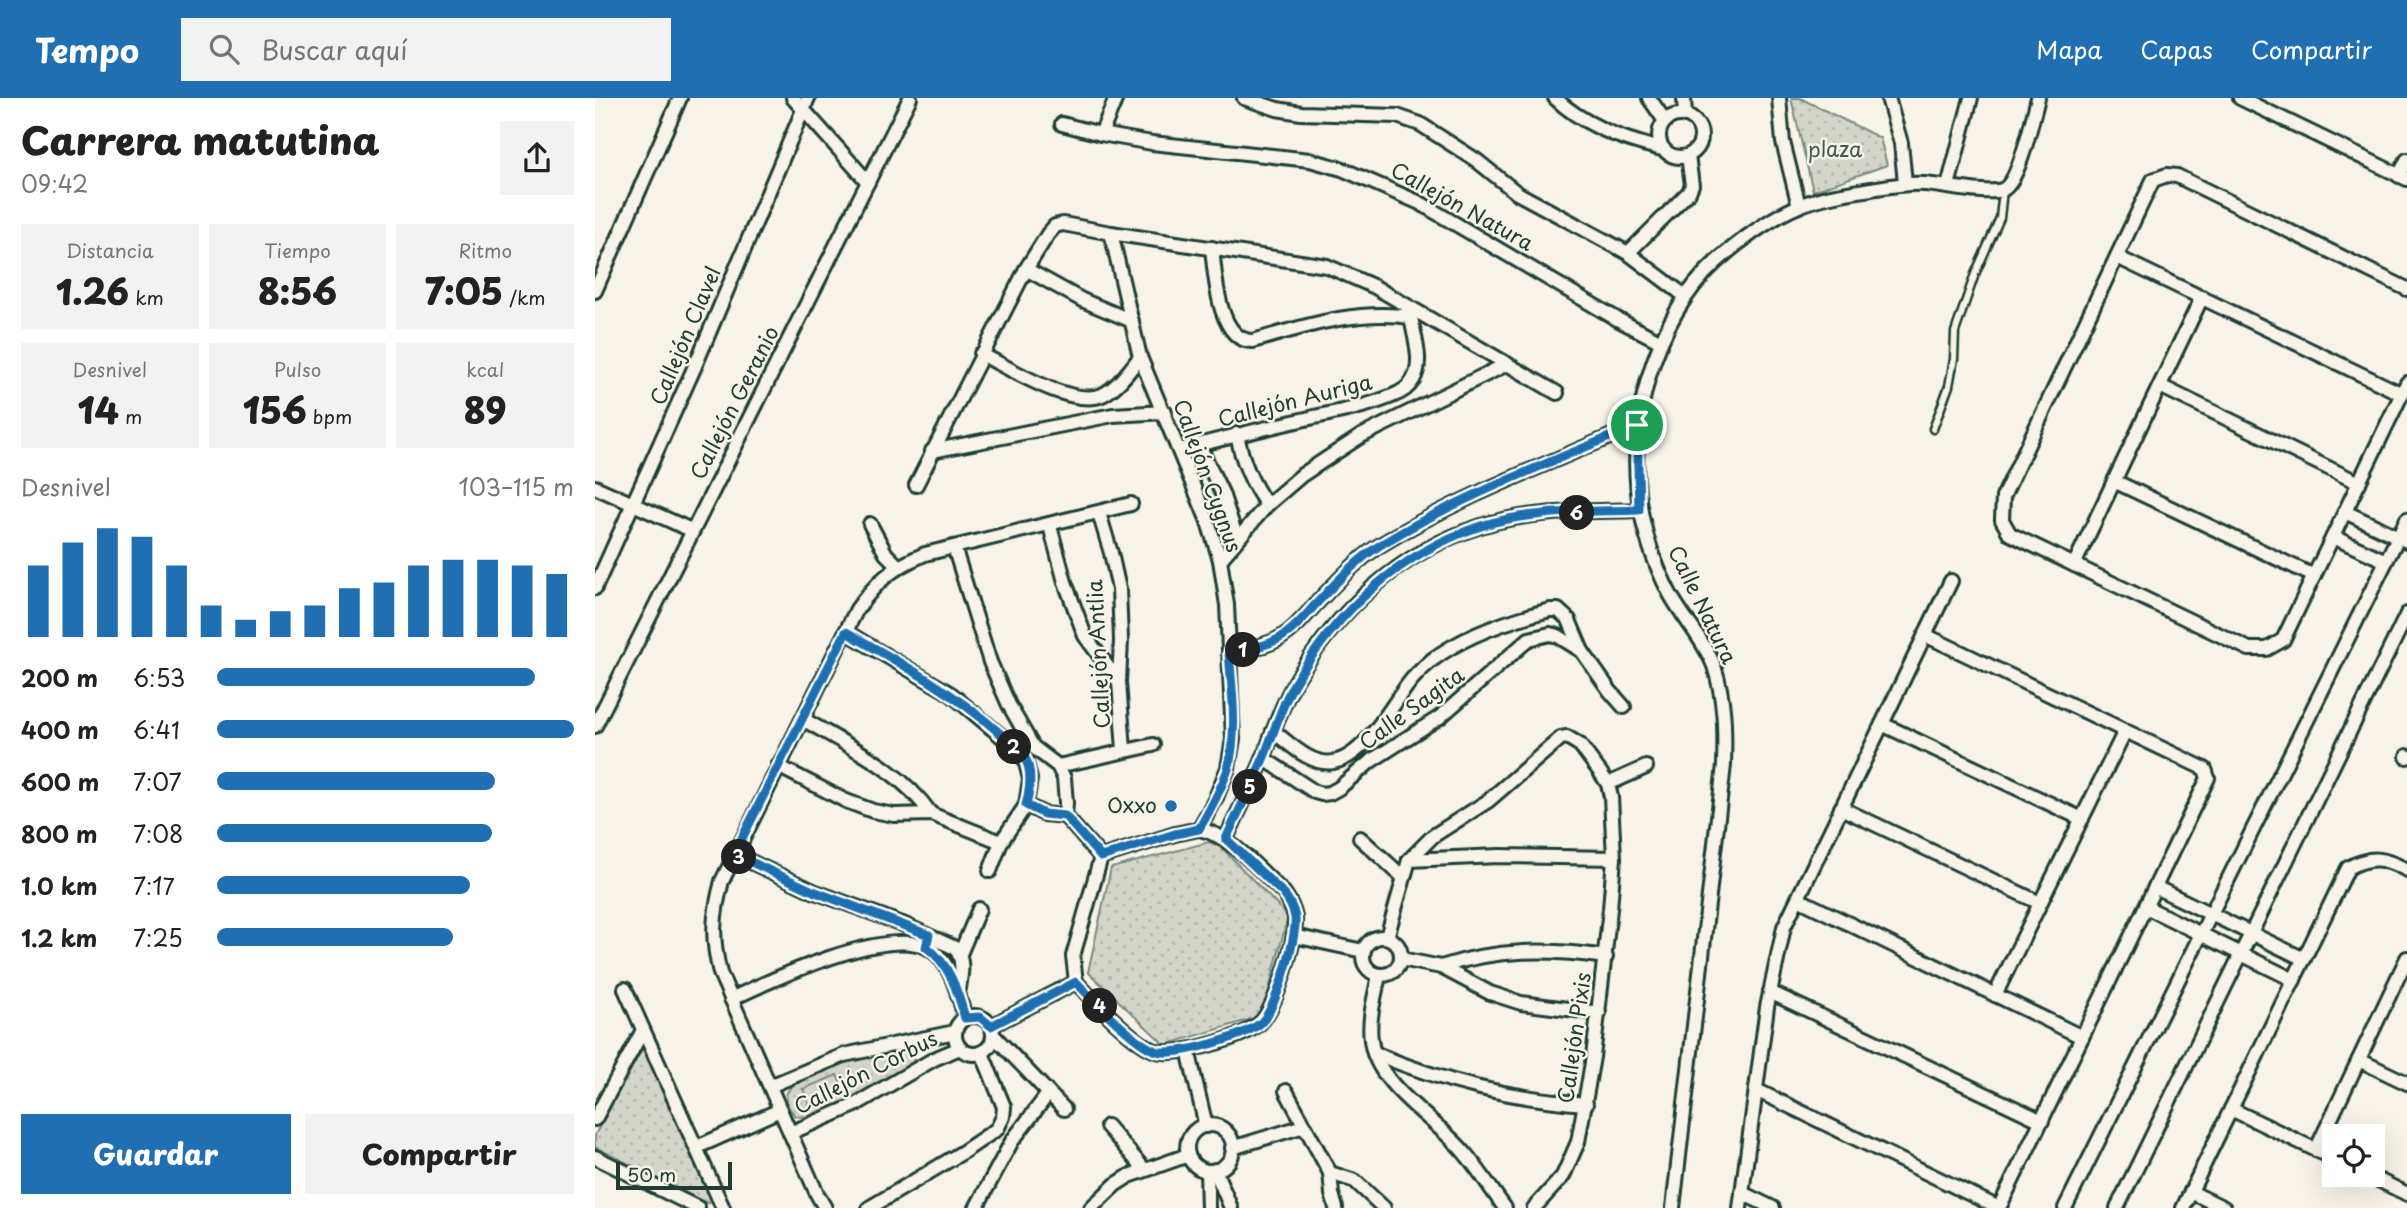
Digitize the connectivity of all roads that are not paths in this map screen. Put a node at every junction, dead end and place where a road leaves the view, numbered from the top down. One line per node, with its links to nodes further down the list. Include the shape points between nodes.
1 (680, 98): 35 (street)
2 (793, 98): 14 (street)
3 (910, 98): 24 (street, Callejón Geranio)
4 (1116, 98): 19 (street)
5 (1244, 98): 31 (street, Callejón Natura, via 1301,113 1397,116 1420,124 1517,193)
6 (1555, 98): 15 (street)
7 (1649, 98): 17 (street)
8 (1684, 98): 16 (street)
9 (1779, 98): 28 (street, via 1783,142)
10 (1888, 98): 25 (street, via 1901,143)
11 (1971, 98): 26 (street)
12 (2038, 98): 27 (street, via 2017,169)
13 (2240, 98): 23 (street)
14 (806, 103): 24 (street); 59 (street, Callejón Clavel)
15 (1566, 103): 20 (street, via 1615,135)
16 (1685, 116): 17 (street); 21 (street, via 1700,131 1699,146)
17 (1665, 121): 20 (street, via 1658,134)
18 (1062, 124): 19 (street, Callejón Natura)
19 (1101, 134): 40 (street, Callejón Natura, via 1310,160 1342,169 1420,202)
20 (1662, 149): 21 (street, via 1674,157)
21 (1688, 156): 31 (street, via 1689,192)
22 (2407, 160): 23 (street)
23 (2403, 177)
24 (868, 181): 67 (street, Callejón Geranio)
25 (1905, 183): 26 (street, Calle Natura); 28 (street, Calle Natura)
26 (1948, 186): 27 (street, Calle Natura)
27 (2003, 190): 49 (lane, via 2000,218 1955,332 1949,386)
28 (1799, 206): 36 (street, Calle Natura, via 1754,232 1716,262)
29 (1111, 233): 30 (street); 33 (street, via 1074,224 1055,226); 39 (street, Callejón Cygnus)
30 (1212, 248): 38 (street, via 1327,266 1375,286); 38 (street, via 1226,319 1245,341 1322,321)
31 (1629, 253): 36 (street, Callejón Natura)
32 (2117, 257): 34 (street, via 2153,180 2177,176); 37 (street); 74 (street, via 2003,497 2002,520 2010,534)
33 (1026, 269): 39 (street); 41 (street)
34 (2407, 289)
35 (595, 292)
36 (1685, 296): 40 (street, Calle Natura)
37 (2202, 298): 44 (street); 45 (street)
38 (1411, 312): 43 (street); 50 (street, Callejón Auriga, via 1418,365 1406,388 1370,404)
39 (1132, 321): 42 (street, Callejón Cygnus)
40 (1661, 342): 48 (street, Calle Natura)
41 (981, 354): 42 (street, via 1047,386 1087,398 1102,395); 53 (street)
42 (1140, 357): 47 (street, Callejón Cygnus)
43 (1507, 365): 46 (street); 60 (street, via 1361,436)
44 (2160, 386): 54 (street); 55 (street)
45 (2405, 388): 55 (street)
46 (1557, 393)
47 (1165, 412): 52 (street, Callejón Cygnus); 53 (street, via 1113,415)
48 (1637, 425): 61 (street, Calle Natura); 85 (street, via 1422,520 1378,546 1280,638)
49 (1933, 429)
50 (1237, 434): 51 (street, Callejón Auriga); 60 (street, via 1248,475)
51 (1199, 444): 52 (street, Callejón Auriga); 69 (street, Callejón Cygnus)
52 (1180, 450): 72 (street, Callejón Cygnus)
53 (932, 452): 56 (street)
54 (2115, 481): 74 (street); 76 (street)
55 (2359, 483): 62 (street)
56 (916, 485)
57 (595, 487): 59 (street)
58 (1131, 504): 63 (street)
59 (632, 505): 67 (street); 78 (street, Callejón Clavel)
60 (1267, 505): 69 (street)
61 (1639, 510): 91 (street, via 1540,515 1482,525 1430,546 1389,573 1316,648); 200 (street, Calle Natura, via 1670,594 1713,664 1725,725)
62 (2345, 512): 68 (street); 70 (street)
63 (1099, 513): 66 (street); 86 (street, Callejón Antlia, via 1119,589)
64 (2407, 519): 70 (street)
65 (870, 524): 75 (street)
66 (1050, 526): 71 (street); 86 (street, via 1085,636)
67 (691, 530): 90 (street, Callejón Geranio)
68 (2333, 537): 73 (street); 76 (street)
69 (1237, 539): 72 (street)
70 (2402, 539): 73 (street)
71 (954, 547): 75 (street); 96 (street, via 990,662)
72 (1220, 560): 85 (street, Callejón Cygnus)
73 (2386, 561): 124 (street)
74 (2074, 565): 76 (street, via 2249,649 2267,649 2283,640)
75 (898, 566): 81 (street, Callejón Corbus, via 868,594)
76 (2314, 576)
77 (1951, 581): 82 (street)
78 (595, 588)
79 (2407, 614): 126 (street)
80 (1516, 621): 83 (street); 84 (street, via 1557,610 1569,620); 94 (street, via 1482,632 1433,660)
81 (846, 632): 88 (street, Callejón Corbus); 96 (street, via 951,694)
82 (1925, 635): 89 (street); 92 (street)
83 (1529, 639): 84 (street, via 1550,634); 98 (street, Calle Sagita, via 1440,718)
84 (1582, 651): 87 (street)
85 (1229, 653): 108 (street, Callejón Cygnus, via 1233,712 1228,768)
86 (1119, 682): 95 (street, Callejón Antlia)
87 (1625, 707)
88 (803, 719): 99 (street, Callejón Corbus); 105 (street, via 902,780)
89 (1882, 724): 104 (street); 107 (street)
90 (595, 726)
91 (1273, 731): 94 (street, via 1323,762 1343,759); 97 (street)
92 (2125, 731): 107 (street); 119 (street, via 2208,774)
93 (1153, 745): 95 (street)
94 (1361, 746): 98 (street)
95 (1124, 750): 100 (street, Callejón Antlia)
96 (1028, 751): 100 (street); 103 (street)
97 (1263, 758): 98 (street, Calle Sagita, via 1322,794 1339,788); 110 (street)
98 (1371, 761)
99 (778, 766): 105 (street, via 873,811); 112 (street, Callejón Corbus)
100 (1058, 766): 106 (street, via 1064,778)
101 (1646, 767): 102 (street)
102 (1608, 784): 114 (street, Callejón Pixis, via 1614,817); 115 (street, Callejón Pixis, via 1580,745 1560,738 1488,801 1433,836)
103 (1026, 805): 106 (street, via 1044,814); 111 (street)
104 (1842, 808): 120 (street); 121 (street)
105 (931, 814): 111 (street)
106 (1065, 816): 113 (street)
107 (2082, 819): 121 (street)
108 (1199, 829): 110 (street); 113 (street)
109 (1360, 838): 118 (street)
110 (1226, 839): 127 (street, via 1290,902)
111 (1001, 842): 117 (street)
112 (734, 854): 129 (street); 146 (street, Callejón Corbus, via 722,881 712,927 714,950)
113 (1101, 857): 141 (street, via 1073,956)
114 (1613, 859): 115 (street, via 1499,856); 133 (street, Callejón Pixis)
115 (1409, 860): 118 (street, Callejón Pixis)
116 (2407, 870): 136 (street, via 2386,860 2358,863 2348,869)
117 (990, 871)
118 (1403, 877): 128 (street, Callejón Pixis)
119 (2155, 887): 122 (street); 124 (street)
120 (1798, 899): 143 (street, via 1784,927); 145 (street)
121 (2040, 903): 145 (street)
122 (2145, 907): 125 (street); 152 (street)
123 (979, 909): 131 (street)
124 (2210, 915): 125 (street); 126 (street)
125 (2201, 934): 132 (street); 204 (street)
126 (2252, 935): 132 (street); 136 (street)
127 (1294, 936): 130 (street); 155 (street, via 1278,992 1263,1020 1252,1030)
128 (1387, 937): 130 (street, via 1372,939); 135 (street, via 1398,946)
129 (927, 941): 131 (street, via 949,944); 144 (street); 146 (street, via 851,951)
130 (1363, 951): 138 (street, via 1366,967)
131 (960, 954): 144 (street)
132 (2242, 954): 140 (street); 205 (street)
133 (1606, 957): 137 (street, via 1532,950 1482,955); 147 (street, Callejón Pixis)
134 (2407, 958): 139 (street)
135 (1401, 959): 137 (street); 138 (street, via 1396,969)
136 (2304, 959): 140 (street)
137 (1441, 967): 147 (street, via 1490,993 1521,1003)
138 (1380, 975): 157 (street, via 1371,1024)
139 (2403, 976): 158 (street)
140 (2294, 980): 167 (street)
141 (1076, 982): 150 (street); 155 (street, via 1148,1048 1167,1053)
142 (625, 989): 149 (street)
143 (1770, 992): 162 (street); 170 (street)
144 (958, 994): 148 (street)
145 (1995, 995): 152 (street)
146 (731, 999): 161 (street, Callejón Corbus)
147 (1599, 1013): 165 (street, Callejón Pixis)
148 (965, 1018): 150 (street, via 980,1017); 151 (street)
149 (643, 1030): 169 (street); 175 (street)
150 (992, 1031): 156 (street, via 988,1049); 164 (street)
151 (955, 1032): 153 (street, Callejón Corbus); 154 (street)
152 (2082, 1037): 170 (street)
153 (910, 1043): 159 (street, via 921,1053); 161 (street, Callejón Corbus, via 844,1055)
154 (960, 1048): 156 (street, via 970,1054); 159 (street, Callejón Corbus)
155 (1188, 1050): 172 (street)
156 (982, 1053): 192 (street, via 1004,1107 997,1129)
157 (1374, 1053): 165 (street, via 1482,1090); 198 (street, via 1391,1082 1463,1151)
158 (2359, 1060): 160 (street); 177 (street)
159 (916, 1069): 174 (street, Callejón Corbus, via 853,1107)
160 (2407, 1083)
161 (770, 1086): 168 (street, Callejón Corbus)
162 (1756, 1090): 186 (street); 203 (street)
163 (1286, 1091): 173 (street)
164 (1048, 1094): 166 (street); 193 (street, via 1012,1140)
165 (1586, 1104): 199 (street, Callejón Pixis, via 1563,1176)
166 (1064, 1108)
167 (2231, 1109): 177 (street); 185 (street)
168 (780, 1110): 174 (street, Callejón Corbus); 175 (street, Callejón Corbus)
169 (595, 1119)
170 (2042, 1121): 203 (street)
171 (1107, 1126): 181 (street)
172 (1206, 1126): 176 (street, via 1224,1131); 179 (street, via 1190,1136)
173 (1304, 1126): 176 (street); 183 (street)
174 (790, 1133): 191 (street, Callejón Corbus)
175 (697, 1146): 190 (street)
176 (1232, 1149): 182 (street, via 1228,1162)
177 (2316, 1150): 178 (street)
178 (2322, 1153)
179 (1188, 1155): 181 (street); 182 (street, via 1199,1168)
180 (595, 1157): 189 (street)
181 (1144, 1169): 188 (street, via 1115,1185)
182 (1211, 1171): 194 (street); 195 (street)
183 (1330, 1172): 196 (street); 197 (street, via 1355,1181)
184 (2385, 1183): 187 (street)
185 (2190, 1192): 206 (street); 207 (street)
186 (1742, 1193): 201 (street); 202 (street)
187 (2407, 1194)
188 (1098, 1205)
189 (698, 1208)
190 (723, 1208)
191 (825, 1208)
192 (869, 1208)
193 (976, 1208)
194 (1208, 1208)
195 (1231, 1208)
196 (1336, 1208)
197 (1384, 1208)
198 (1505, 1208)
199 (1534, 1208)
200 (1673, 1208)
201 (1739, 1208)
202 (1773, 1208)
203 (1999, 1208)
204 (2065, 1208)
205 (2117, 1208)
206 (2183, 1208)
207 (2224, 1208)

